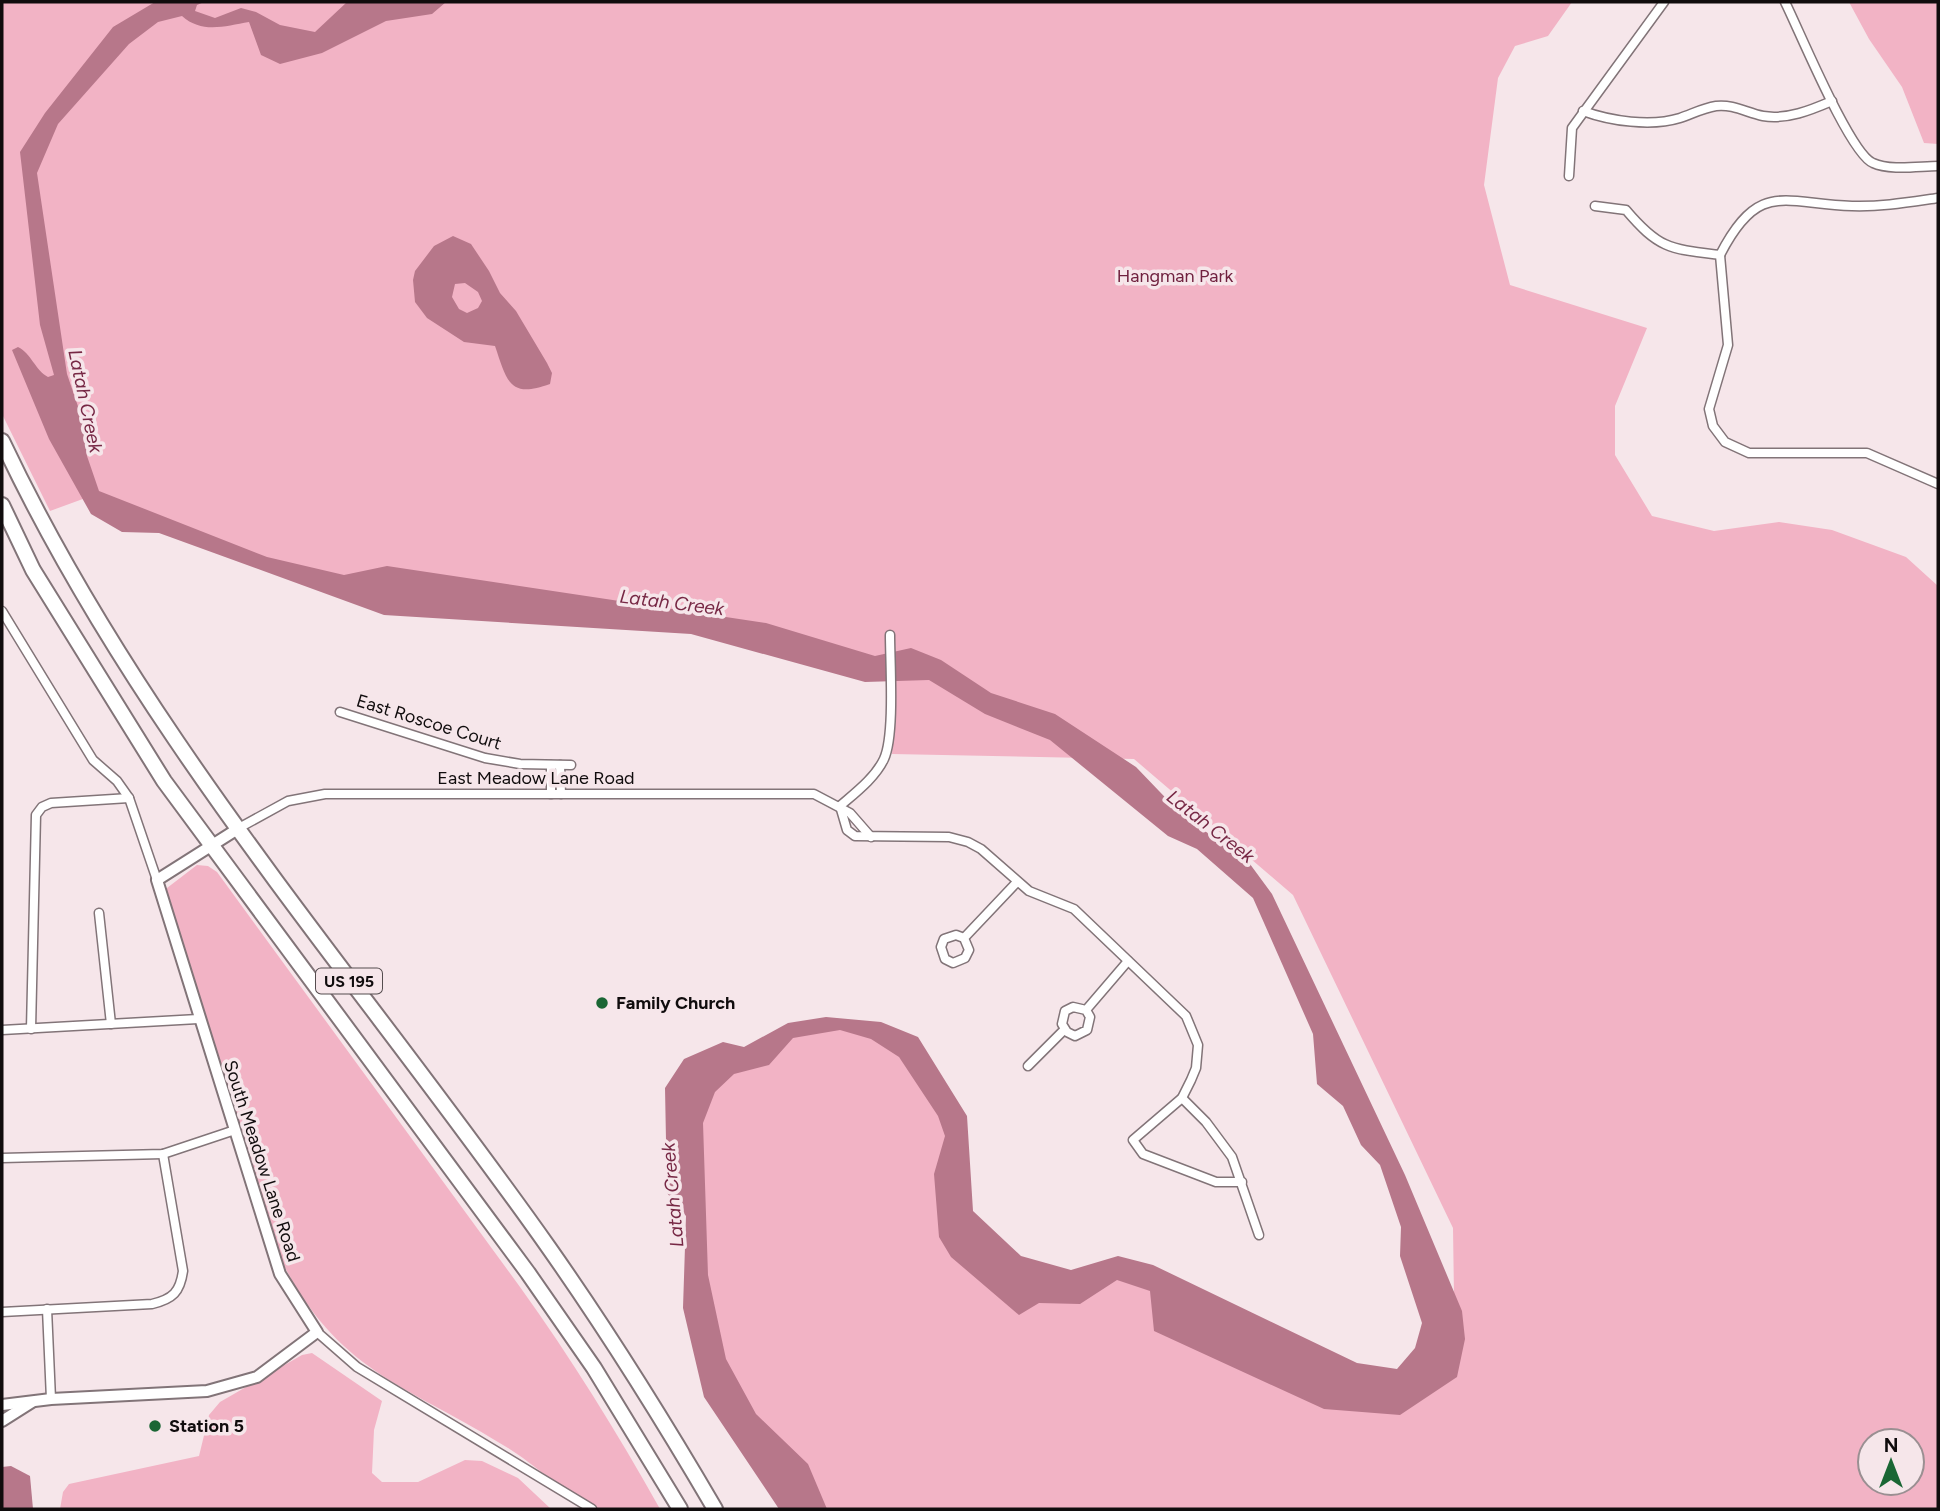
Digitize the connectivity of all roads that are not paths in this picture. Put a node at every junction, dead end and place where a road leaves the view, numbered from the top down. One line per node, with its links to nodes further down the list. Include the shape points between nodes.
1 (1664, 2): 4 (street)
2 (1785, 2): 3 (street)
3 (1832, 102): 4 (street, via 1780,116 1714,106 1659,122 1603,118); 5 (street, via 1866,159 1876,165)
4 (1583, 111): 6 (street, via 1572,128)
5 (1938, 166)
6 (1569, 176)
7 (1938, 198): 9 (street, via 1866,207 1785,199 1763,205 1744,218)
8 (1595, 206): 9 (street, via 1626,210 1652,239 1667,247)
9 (1720, 256): 11 (street, via 1728,345 1709,409 1713,426 1725,442 1749,453 1867,453)
10 (2, 442): 22 (highway, US 195, via 94,616)
11 (1938, 484)
12 (2, 505): 24 (highway, US 195, via 33,570 96,673 164,780)
13 (2, 611): 20 (street, South Meadow Lane Road, via 93,760)
14 (890, 635): 21 (street, via 885,758)
15 (340, 712): 16 (street, East Roscoe Court, via 485,758)
16 (555, 765): 17 (street, East Roscoe Court); 18 (street); 19 (street)
17 (571, 765)
18 (551, 794): 19 (street, East Meadow Lane Road); 22 (street, East Meadow Lane Road, via 325,793 288,801)
19 (561, 794): 21 (street, East Meadow Lane Road, via 814,794)
20 (129, 798): 25 (street, South Meadow Lane Road); 33 (street, via 51,803 38,811 34,821)
21 (840, 806): 23 (street); 23 (street, via 847,830 859,838)
22 (236, 830): 24 (street); 52 (highway, US 195, via 548,1247 664,1421)
23 (871, 837): 26 (street, via 958,838 981,849)
24 (214, 846): 25 (street); 51 (highway, US 195, via 528,1273 594,1368)
25 (157, 880): 31 (street, South Meadow Lane Road)
26 (1017, 882): 28 (street); 29 (street, via 1074,909)
27 (99, 913): 32 (street)
28 (964, 939)
29 (1128, 961): 30 (street); 37 (street, via 1186,1016 1194,1031 1196,1068)
30 (1086, 1010): 35 (street, via 1077,1006 1065,1011); 35 (street, via 1090,1017 1087,1030 1075,1035)
31 (198, 1019): 32 (street); 38 (street, South Meadow Lane Road)
32 (111, 1024): 33 (street)
33 (32, 1029): 34 (street)
34 (2, 1030)
35 (1065, 1030): 36 (street)
36 (1028, 1066)
37 (1182, 1098): 41 (street, via 1232,1157); 41 (street, via 1133,1140 1143,1154 1216,1182)
38 (235, 1130): 39 (street); 45 (street, South Meadow Lane Road, via 280,1274)
39 (163, 1154): 40 (street); 43 (street, via 183,1271 180,1287 170,1300 152,1304)
40 (2, 1158)
41 (1242, 1182): 42 (street)
42 (1259, 1235)
43 (47, 1310): 44 (street); 46 (street)
44 (2, 1312)
45 (317, 1332): 46 (street, via 257,1377 207,1391); 50 (street, South Meadow Lane Road, via 357,1367)
46 (51, 1399): 47 (street)
47 (33, 1402): 48 (street); 49 (street)
48 (2, 1405)
49 (2, 1421)
50 (592, 1509)
51 (680, 1509)
52 (715, 1509)

